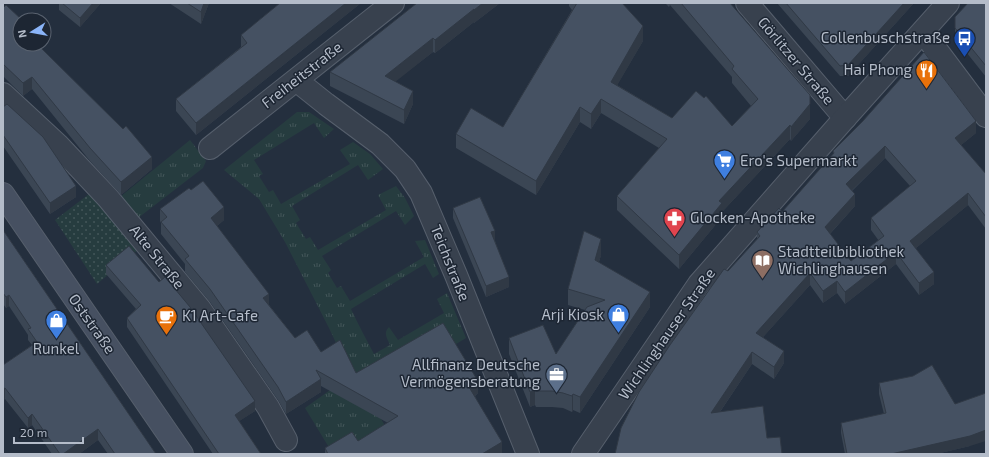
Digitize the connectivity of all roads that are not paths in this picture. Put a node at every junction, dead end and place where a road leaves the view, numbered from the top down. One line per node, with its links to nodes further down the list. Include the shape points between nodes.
1 (393, 3): 5 (street, Freiheitstraße)
2 (747, 3): 8 (street, Görlitzer Straße)
3 (948, 3): 4 (street, Wichlinghauser Straße)
4 (923, 32): 7 (street); 8 (street, Wichlinghauser Straße)
5 (296, 80): 9 (street, Freiheitstraße); 13 (street, Teichstraße, via 380,144 405,169 421,193)
6 (3, 94): 11 (street, Alte Straße, via 58,144 108,198 195,303 268,407)
7 (986, 116)
8 (845, 118): 14 (street, Wichlinghauser Straße, via 699,284)
9 (210, 148)
10 (3, 194): 12 (main road, Oststraße)
11 (286, 440)
12 (182, 454)
13 (528, 454)
14 (583, 454)

